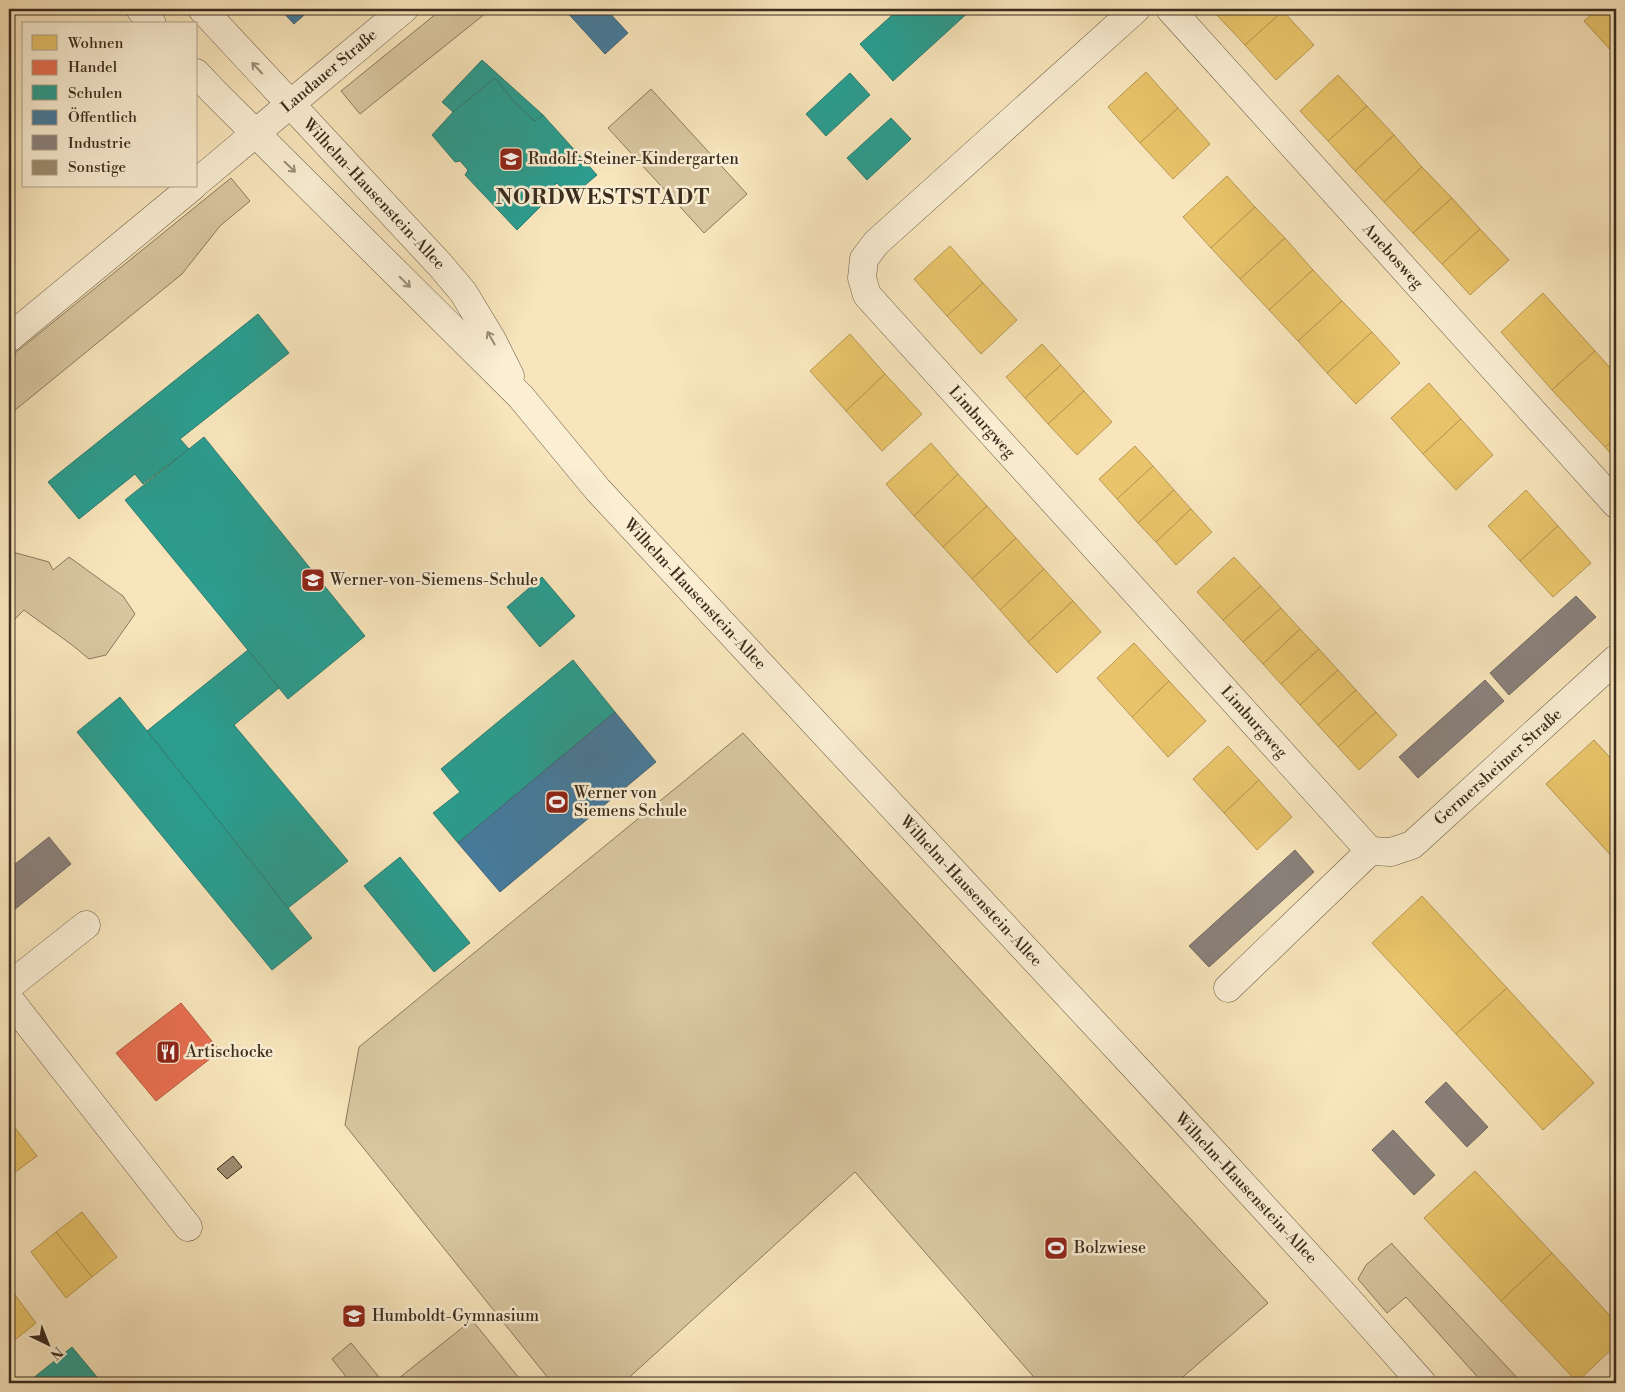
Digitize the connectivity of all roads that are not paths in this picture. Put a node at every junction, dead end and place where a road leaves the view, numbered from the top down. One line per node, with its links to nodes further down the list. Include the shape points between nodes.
1 (140, 9): 6 (street)
2 (202, 9): 8 (street, Wilhelm-Hausenstein-Allee, one-way to 2)
3 (404, 9): 8 (street, Landauer Straße)
4 (1136, 9): 16 (street, Limburgweg, via 876,243 864,259 862,278 867,294)
5 (1170, 9): 14 (street, Anebosweg)
6 (150, 22)
7 (198, 75): 9 (street, Wilhelm-Hausenstein-Allee)
8 (290, 103): 9 (street, Landauer Straße); 13 (street, Wilhelm-Hausenstein-Allee, one-way to 8, via 463,292)
9 (255, 133): 10 (street, Landauer Straße); 13 (street, Wilhelm-Hausenstein-Allee, one-way to 13)
10 (198, 181)
11 (191, 188): 12 (street)
12 (9, 338)
13 (521, 398): 22 (street, Wilhelm-Hausenstein-Allee, via 598,490 1147,1080)
14 (1616, 504)
15 (1616, 659): 16 (street, Germersheimer Straße, via 1412,845 1391,852)
16 (1370, 851): 19 (street)
17 (86, 925): 18 (street)
18 (9, 986)
19 (1228, 988)
20 (9, 999): 21 (street)
21 (188, 1227)
22 (1409, 1378)

